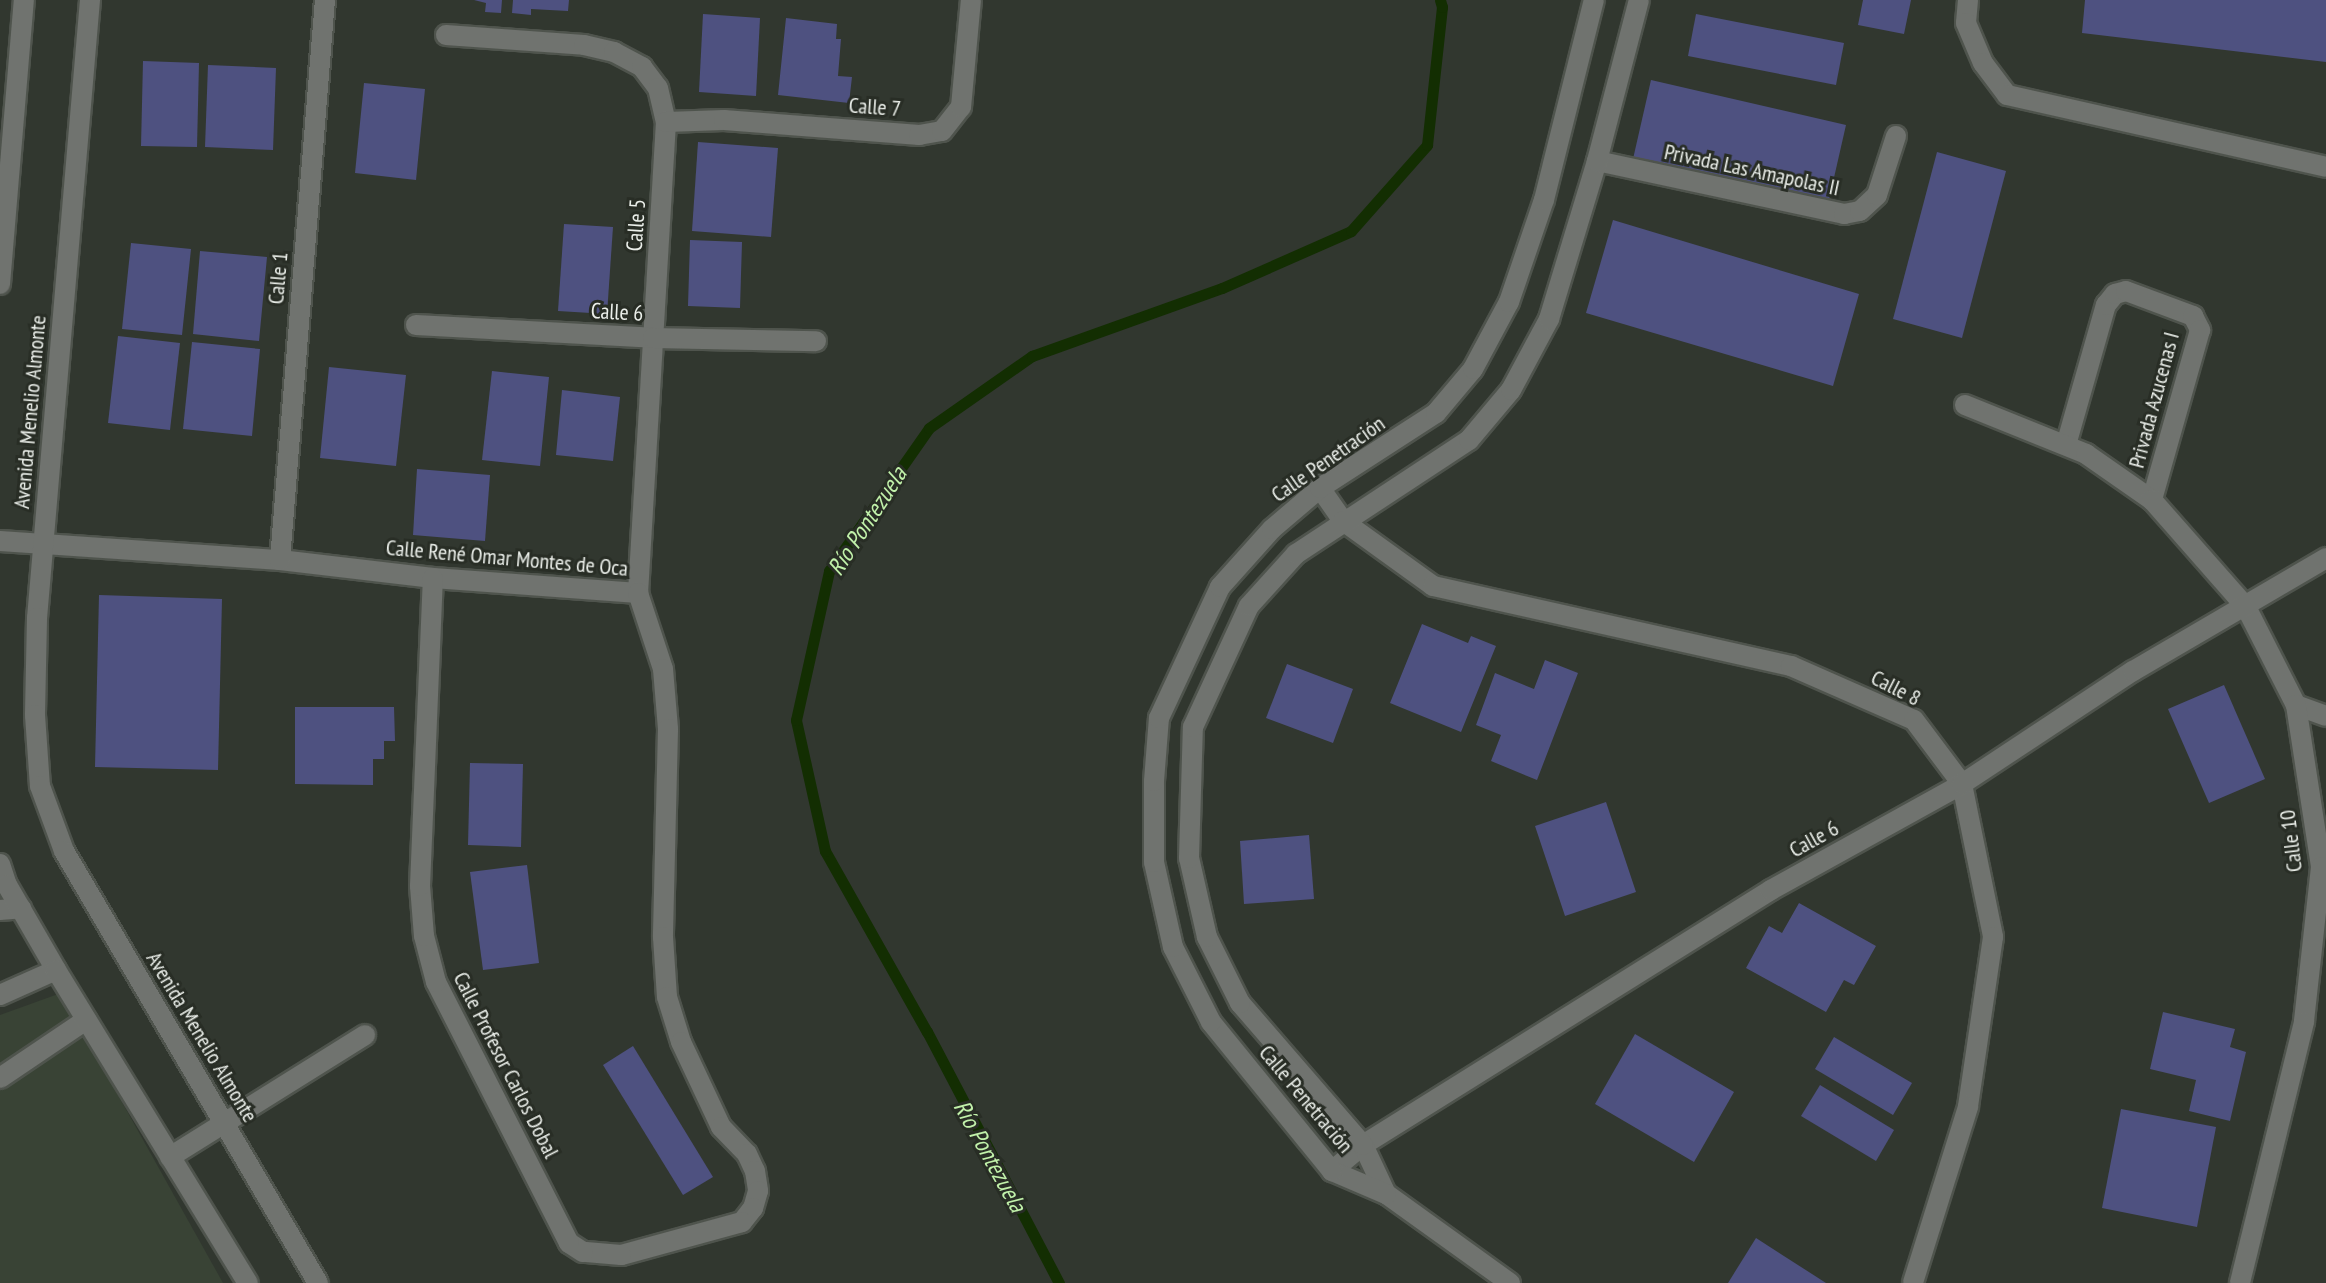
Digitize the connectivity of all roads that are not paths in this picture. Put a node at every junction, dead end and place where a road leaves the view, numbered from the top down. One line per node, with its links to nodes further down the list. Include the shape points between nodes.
1 (24, 0): 13 (street)
2 (90, 0): 23 (street, Avenida Menelio Almonte)
3 (325, 0): 25 (street, Calle 1)
4 (971, 0): 9 (street, Calle 7, via 961,107 942,131 919,135 724,120)
5 (1594, 0): 19 (street, Calle Penetración, via 1544,200 1509,302 1473,369 1436,413)
6 (1639, 0): 11 (street, Calle Penetración)
7 (1968, 0): 12 (street, via 1966,23 1977,50 2007,95)
8 (446, 35): 9 (street, Calle 5, via 614,52 642,67 658,88)
9 (666, 122): 15 (street, Calle 5)
10 (1896, 136): 11 (street, Privada Las Amapolas II, via 1877,195 1860,211 1844,214)
11 (1597, 161): 21 (street, Calle Penetración, via 1549,319 1511,390 1469,440)
12 (2326, 167)
13 (0, 284)
14 (416, 325): 15 (street, Calle 6)
15 (653, 338): 16 (street, Calle 6); 27 (street, Calle 5)
16 (816, 341)
17 (1965, 405): 18 (street, Calle 10)
18 (2066, 445): 20 (street, Calle 10); 20 (street, Privada Azucenas I, via 2106,305 2115,294 2126,291 2193,316 2200,330)
19 (1320, 488): 21 (street, Calle 8); 42 (street, Calle Penetración, via 1272,529 1220,587 1176,678 1159,718 1154,862 1173,947 1211,1022)
20 (2152, 500): 28 (street, Calle 10)
21 (1343, 521): 31 (street, Calle 8, via 1433,586 1791,666 1914,720); 40 (street, Calle Penetración, via 1296,554 1249,606 1214,679 1193,727 1189,858 1207,937 1240,1003)
22 (0, 541): 23 (street, Calle René Omar Montes de Oca)
23 (43, 543): 25 (street, Calle René Omar Montes de Oca); 39 (street, Avenida Menelio Almonte, via 35,715 40,786 64,851)
24 (2326, 558): 28 (street, Calle 6)
25 (280, 560): 26 (street, Calle René Omar Montes de Oca)
26 (433, 578): 27 (street, Calle René Omar Montes de Oca); 44 (street, Calle Profesor Carlos Dobal, via 420,886 424,936 436,982 569,1243 583,1252 621,1255)
27 (638, 593): 44 (street, Calle René Omar Montes de Oca, via 663,669 668,729 663,937 667,997 681,1042 721,1127 747,1154 755,1171 758,1191)
28 (2246, 607): 29 (street, Calle 10); 31 (street, Calle 6, via 2133,671)
29 (2296, 705): 30 (street); 49 (street, Calle 10, via 2321,867 2304,1022)
30 (2326, 716)
31 (1962, 784): 40 (street, Calle 6, via 1771,890); 48 (street, Calle 8, via 1993,937 1968,1107)
32 (0, 864): 33 (street)
33 (10, 909): 34 (street)
34 (56, 970): 35 (street); 36 (street)
35 (0, 995)
36 (86, 1020): 38 (street); 41 (street)
37 (365, 1035): 39 (street)
38 (0, 1078)
39 (224, 1123): 41 (street); 46 (street, Avenida Menelio Almonte)
40 (1363, 1145): 42 (street, Calle 6); 43 (street, Calle Penetración)
41 (170, 1157): 45 (street)
42 (1332, 1171): 43 (street, Calle Penetración)
43 (1386, 1194): 47 (street)
44 (742, 1222)
45 (248, 1283)
46 (318, 1283)
47 (1510, 1283)
48 (1913, 1283)
49 (2240, 1283)

